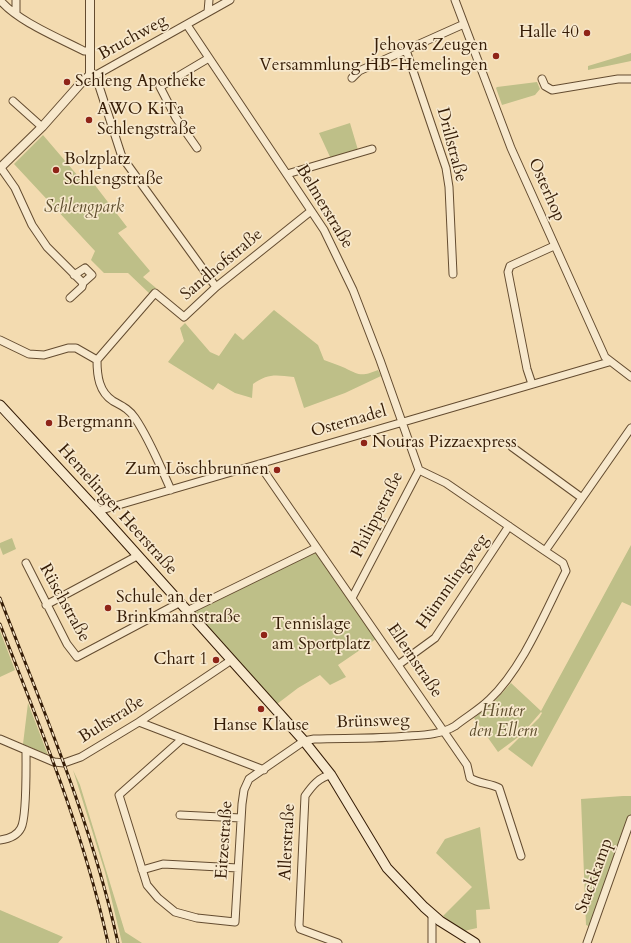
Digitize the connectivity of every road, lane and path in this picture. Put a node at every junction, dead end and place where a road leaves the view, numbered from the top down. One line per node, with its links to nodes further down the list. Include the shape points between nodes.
1 (0, 0): 8 (street)
2 (16, 0): 8 (street)
3 (90, 0): 12 (street)
4 (209, 0): 7 (street)
5 (230, 0): 7 (street, Bruchweg)
6 (455, 0): 10 (street, Osterhop)
7 (208, 12): 9 (street, Bruchweg)
8 (16, 14): 12 (street)
9 (187, 24): 13 (street, Belmerstraße); 14 (street, Bruchweg, via 98,74)
10 (464, 24): 11 (street); 25 (street, Osterhop, via 511,148)
11 (406, 50): 15 (street, via 359,71); 27 (street, Drillstraße, via 446,168)
12 (89, 52): 14 (street)
13 (209, 58): 20 (street, via 160,86 176,118); 23 (street, Belmerstraße)
14 (90, 75): 19 (street, via 80,83); 29 (street, via 99,86 122,156)
15 (352, 78)
16 (542, 79): 17 (street, via 545,86 552,90)
17 (631, 79)
18 (13, 101): 19 (street)
19 (42, 128): 22 (street)
20 (197, 148)
21 (372, 149): 23 (street)
22 (0, 168): 26 (street, via 15,188 32,225 47,247)
23 (287, 174): 24 (street, Belmerstraße)
24 (311, 211): 29 (street, Sandhofstraße); 37 (street, Belmerstraße, via 324,230 353,290)
25 (554, 246): 33 (street, Osterhop); 35 (street, via 510,266 508,272)
26 (74, 274): 28 (street); 28 (street, via 85,268 92,275)
27 (453, 274)
28 (82, 283): 30 (street, via 82,287)
29 (216, 287): 32 (street, Sandhofstraße, via 184,318 155,293)
30 (70, 298)
31 (0, 340): 32 (street, via 29,354 44,355 76,348)
32 (97, 360): 42 (street, via 100,386 105,394 135,417)
33 (609, 362): 34 (street, Osterhop); 35 (street, Osternadel)
34 (631, 377)
35 (532, 384): 37 (street, Osternadel)
36 (0, 405): 44 (main road, Hemelinger Heerstraße)
37 (402, 422): 40 (street, Osternadel); 41 (street, Philippstraße)
38 (631, 428): 43 (street)
39 (512, 447): 43 (street)
40 (259, 464): 42 (street, Osternadel); 46 (street, Ellernstraße)
41 (419, 470): 45 (street, via 446,482); 50 (street, Philippstraße)
42 (171, 490): 44 (street, Osternadel)
43 (582, 498): 47 (street)
44 (98, 512): 48 (main road, Hemelinger Heerstraße)
45 (509, 526): 47 (street); 55 (street, Hümmlingweg, via 435,638)
46 (316, 548): 50 (street, Ellernstraße); 53 (street)
47 (545, 551): 57 (street, via 563,563 566,571 530,643 502,687 489,701 455,726)
48 (137, 556): 51 (main road, Hemelinger Heerstraße); 52 (street)
49 (26, 564): 52 (street, Rüschstraße)
50 (352, 598): 55 (street, Ellernstraße)
51 (179, 603): 52 (street, Rüschstraße, via 77,657); 53 (main road, Hemelinger Heerstraße)
52 (46, 605)
53 (187, 611): 54 (main road, Hemelinger Heerstraße)
54 (230, 661): 56 (street, Bultstraße); 60 (main road, Hemelinger Heerstraße)
55 (398, 665): 57 (street, Ellernstraße)
56 (139, 722): 59 (street); 61 (street, Bultstraße, via 81,757 64,763 46,760)
57 (443, 731): 60 (street, Brünsweg, via 389,738 314,739); 68 (street, Ellernstraße, via 467,765 468,780 499,788)
58 (0, 739): 61 (street, Bultstraße)
59 (182, 739): 62 (street); 70 (street, via 119,795)
60 (304, 742): 62 (street, Eitzestraße); 63 (main road, Hemelinger Heerstraße)
61 (26, 750): 67 (street, via 24,813 21,828 9,838)
62 (264, 770): 65 (street, Eitzestraße, via 249,779 244,790)
63 (331, 775): 71 (main road, Hemelinger Heerstraße, via 387,868); 72 (street, Allerstraße, via 325,776 312,786 305,796 299,925 300,929)
64 (180, 815): 65 (street)
65 (241, 818): 69 (street, Eitzestraße)
66 (631, 819): 75 (street, Stackkamp)
67 (0, 840)
68 (521, 856)
69 (238, 868): 70 (street, via 163,864); 70 (street, Eitzestraße, via 236,922 197,918 175,912 147,885)
70 (142, 870)
71 (432, 914): 73 (street); 74 (main road, Hemelinger Heerstraße)
72 (338, 943)
73 (432, 943)
74 (476, 943)
75 (587, 943)

